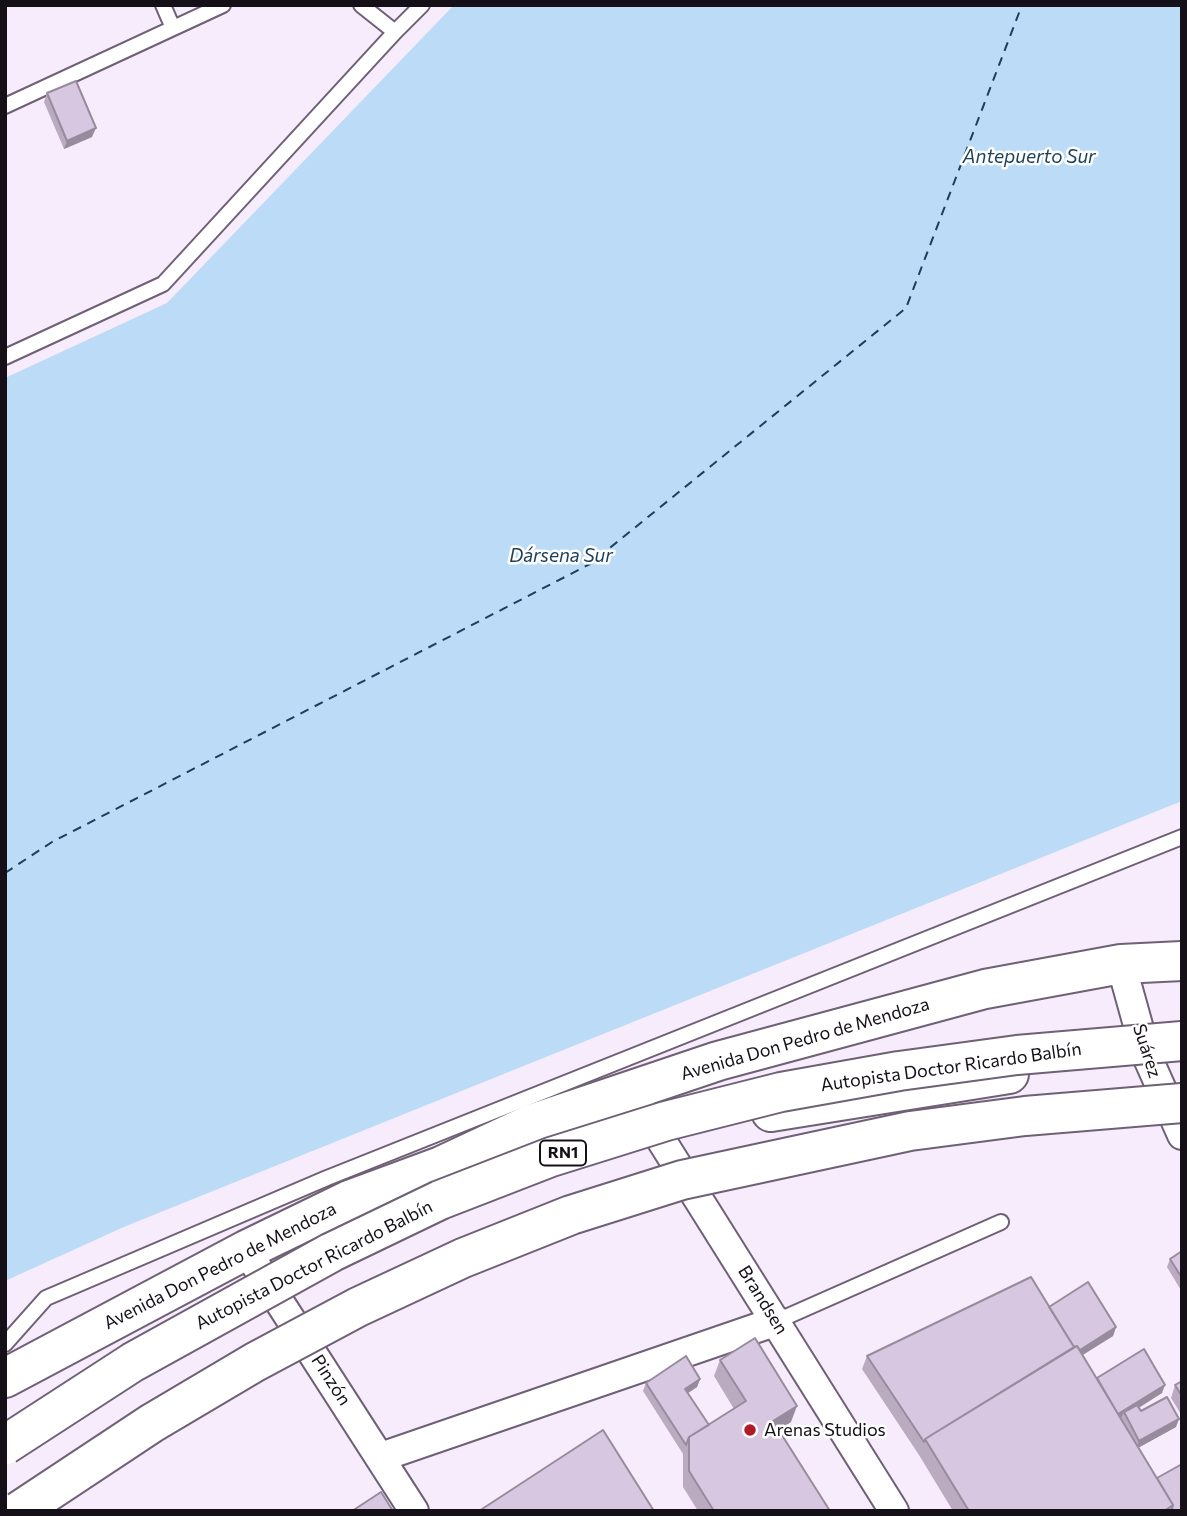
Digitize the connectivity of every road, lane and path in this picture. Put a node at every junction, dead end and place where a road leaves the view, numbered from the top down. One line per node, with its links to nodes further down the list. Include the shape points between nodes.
1 (163, 5): 5 (lane)
2 (223, 5): 5 (lane)
3 (361, 5): 6 (lane)
4 (422, 5): 6 (lane)
5 (173, 28): 7 (lane)
6 (395, 32): 8 (lane, via 163,285)
7 (5, 106)
8 (5, 356)
9 (1182, 837): 22 (lane, via 327,1178 46,1298)
10 (1182, 961): 11 (main road, Avenida Don Pedro de Mendoza)
11 (1121, 964): 13 (street, Suárez); 14 (main road, Avenida Don Pedro de Mendoza, via 985,989 868,1019)
12 (1182, 1041): 24 (main road, Autopista Doctor Ricardo Balbín / RN1, bridge, via 1017,1055 781,1092 551,1157 440,1200 320,1258 133,1362)
13 (1164, 1053): 16 (main road, Avenida Don Pedro de Mendoza); 17 (street, Suárez)
14 (631, 1090): 16 (street, Brandsen); 18 (main road, Avenida Don Pedro de Mendoza, via 531,1124)
15 (1182, 1103): 26 (main road, bridge, via 910,1131 682,1180 571,1215 358,1307 152,1423)
16 (654, 1129): 18 (main road, Avenida Don Pedro de Mendoza, via 534,1144); 21 (street, Brandsen)
17 (1182, 1135)
18 (441, 1166): 20 (main road, Avenida Don Pedro de Mendoza, via 349,1200)
19 (1001, 1222): 21 (lane)
20 (246, 1250): 23 (main road, Avenida Don Pedro de Mendoza); 25 (street, Pinzón)
21 (777, 1321): 25 (street); 28 (street, Brandsen)
22 (5, 1344)
23 (5, 1378)
24 (5, 1446)
25 (381, 1457): 27 (street, Pinzón)
26 (19, 1511)
27 (414, 1511)
28 (894, 1511)

